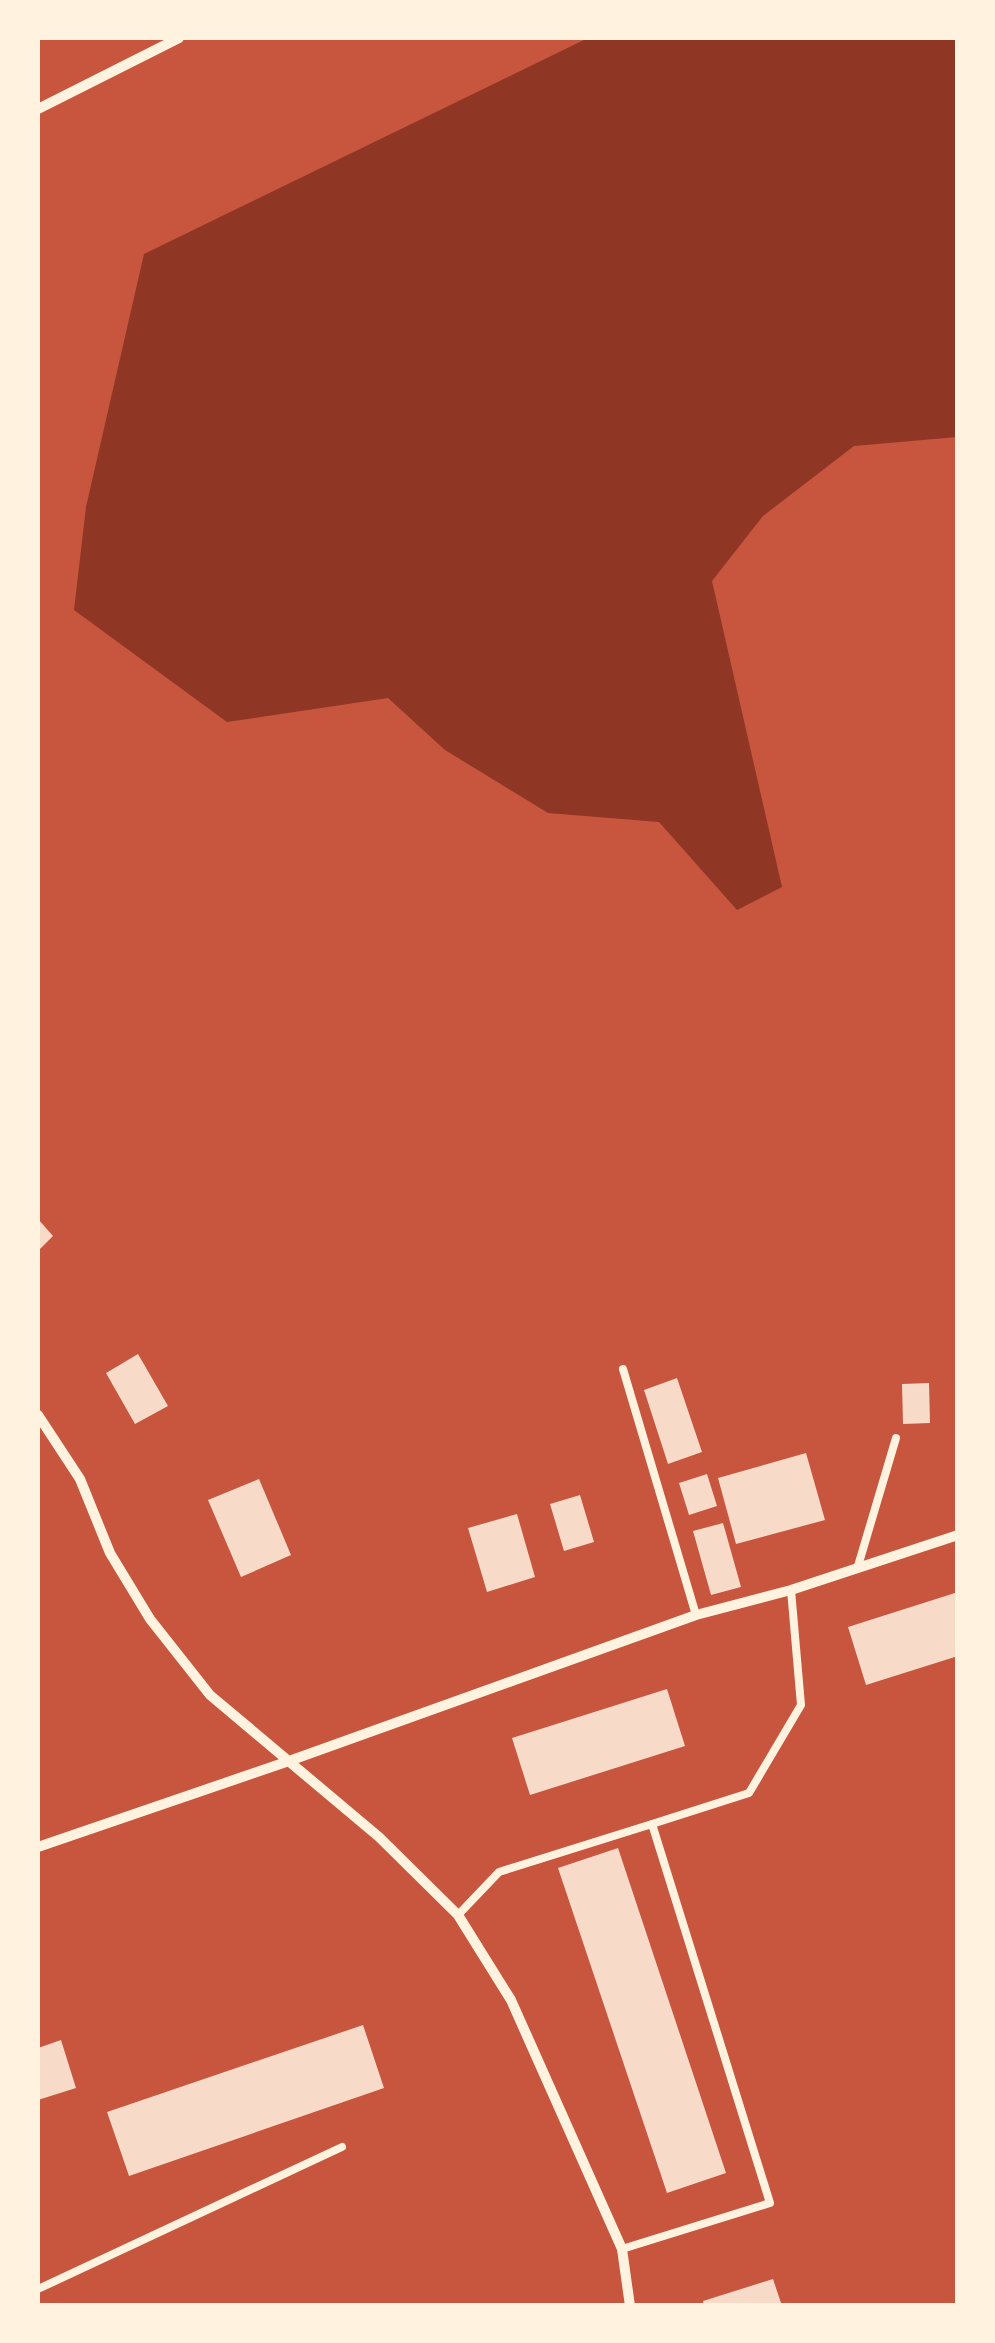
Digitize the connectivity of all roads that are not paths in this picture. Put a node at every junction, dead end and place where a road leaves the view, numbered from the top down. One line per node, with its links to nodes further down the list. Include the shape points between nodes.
1 (179, 38): 2 (street)
2 (38, 109)
3 (623, 1370): 9 (lane)
4 (38, 1415): 10 (street, via 80,1479 110,1553 150,1619 210,1695)
5 (896, 1438): 7 (lane)
6 (958, 1535): 7 (street)
7 (858, 1566): 8 (street)
8 (791, 1590): 9 (street); 11 (lane, via 801,1705 758,1778 749,1792)
9 (696, 1615): 10 (street)
10 (289, 1761): 12 (street); 13 (street)
11 (652, 1824): 13 (lane, via 499,1872); 15 (lane, via 770,2204)
12 (38, 1846)
13 (458, 1915): 15 (street, via 511,2000)
14 (342, 2148): 16 (lane)
15 (622, 2249): 17 (street)
16 (38, 2289)
17 (630, 2306)

